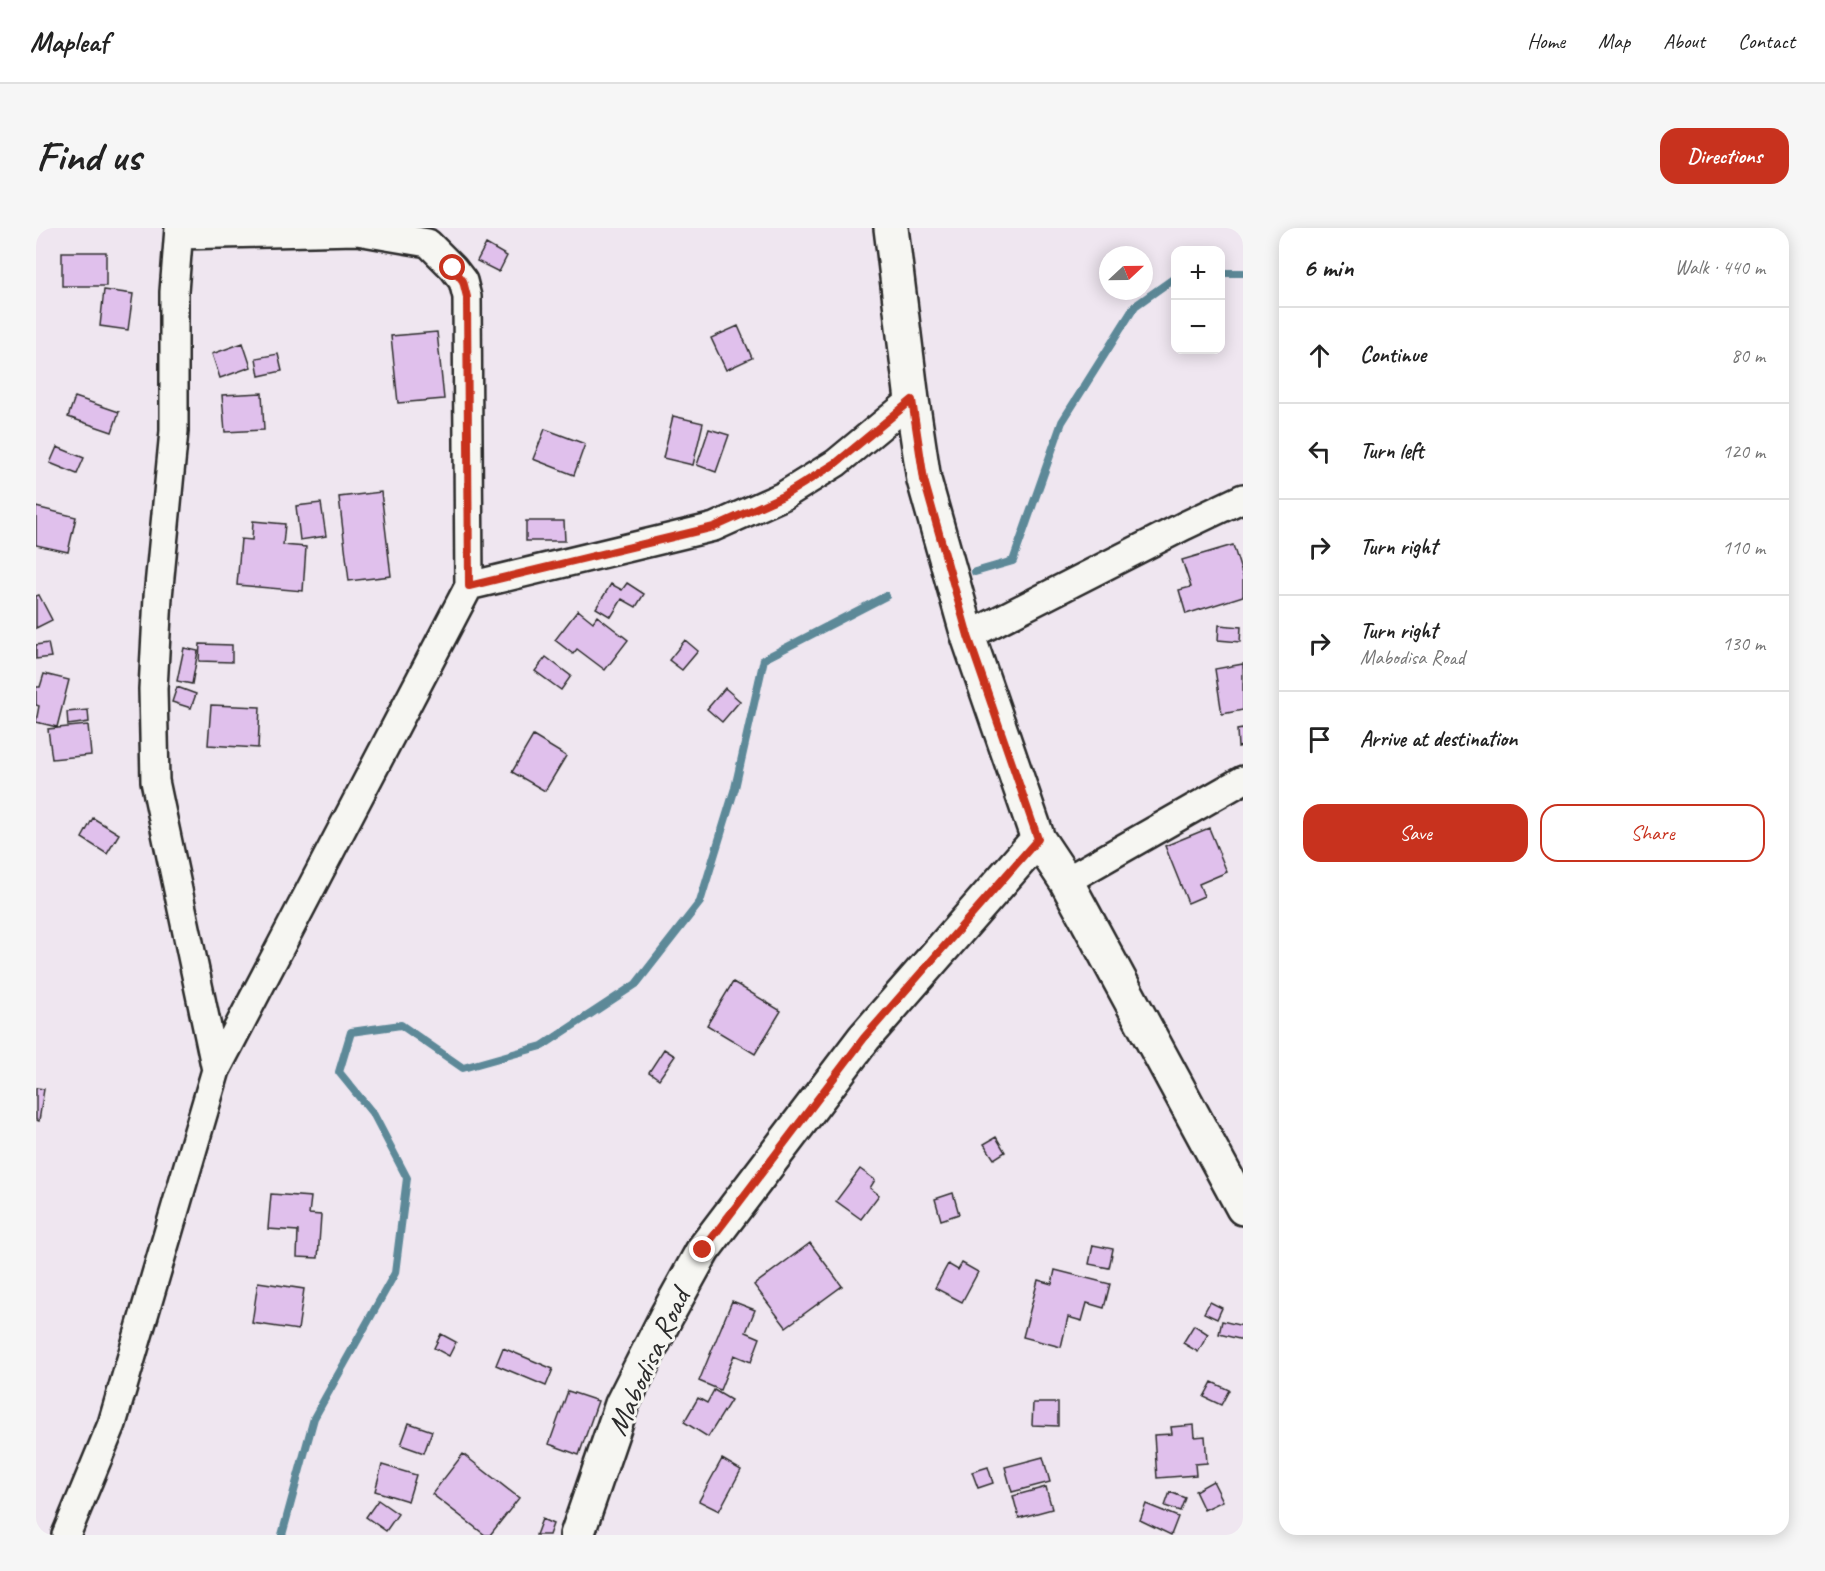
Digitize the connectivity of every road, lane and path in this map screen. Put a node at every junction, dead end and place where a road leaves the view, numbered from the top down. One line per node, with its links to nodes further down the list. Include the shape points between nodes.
1 (891, 228): 4 (street)
2 (358, 230): 3 (street); 6 (street, via 428,243 463,281 467,297)
3 (179, 232): 11 (street, via 174,292 174,431 153,688 155,781)
4 (912, 400): 6 (street, via 836,463 783,496 714,527); 7 (street, via 924,480)
5 (1243, 498): 7 (street)
6 (469, 586): 11 (street)
7 (968, 636): 9 (street)
8 (1243, 780): 10 (street)
9 (1038, 839): 10 (street); 14 (street, Mabodisa Road, via 864,1038 703,1250 622,1404)
10 (1066, 881): 12 (street)
11 (216, 1070): 13 (street, via 112,1424)
12 (1243, 1209)
13 (66, 1535)
14 (577, 1535)

